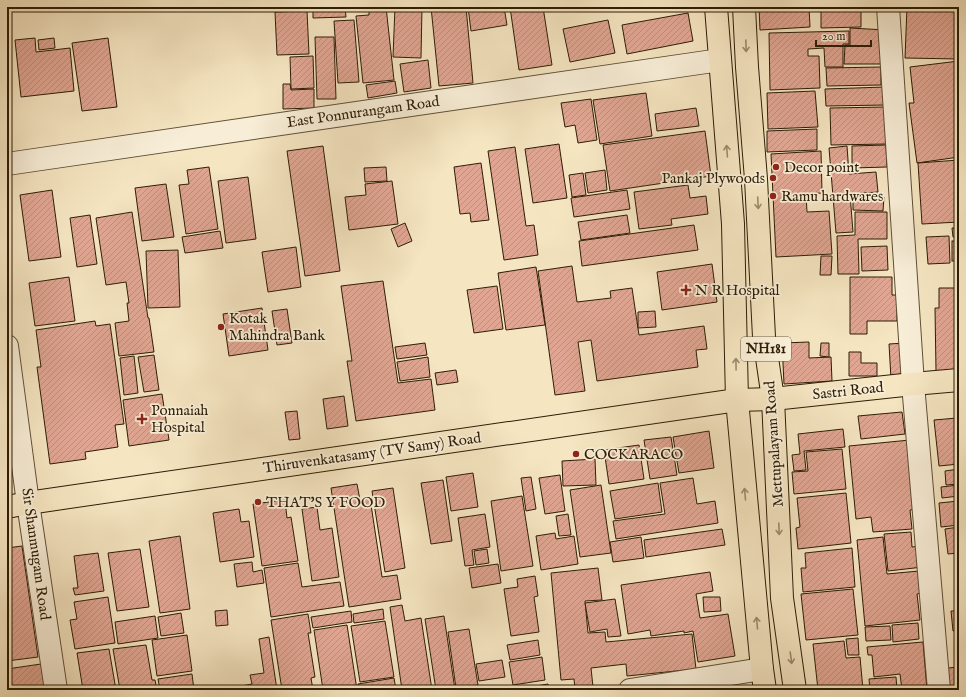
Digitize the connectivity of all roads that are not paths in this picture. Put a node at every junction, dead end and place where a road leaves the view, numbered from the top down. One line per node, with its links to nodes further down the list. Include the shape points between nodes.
1 (716, 7): 4 (main road, NH181)
2 (744, 7): 9 (main road, Mettupalayam Road / NH181, one-way to 9, via 764,337)
3 (888, 7): 8 (street)
4 (720, 60): 5 (street, East Ponnurangam Road); 10 (main road, NH181, one-way to 4, via 732,224)
5 (7, 164)
6 (7, 346): 11 (street, Sir Shanmugam Road)
7 (959, 380): 8 (main road, Sastri Road)
8 (913, 384): 9 (main road, Sastri Road); 17 (street)
9 (773, 399): 10 (main road, Sastri Road); 16 (main road, Mettupalayam Road / NH181, one-way to 16, via 782,598)
10 (737, 400): 11 (main road, Thiruvenkatasamy (TV Samy) Road); 13 (main road, NH181, one-way to 10)
11 (28, 503): 12 (main road, Thiruvenkatasamy (TV Samy) Road); 14 (street, Sir Shanmugam Road)
12 (7, 507)
13 (763, 680): 15 (street)
14 (56, 690)
15 (630, 690)
16 (795, 690)
17 (938, 690)

